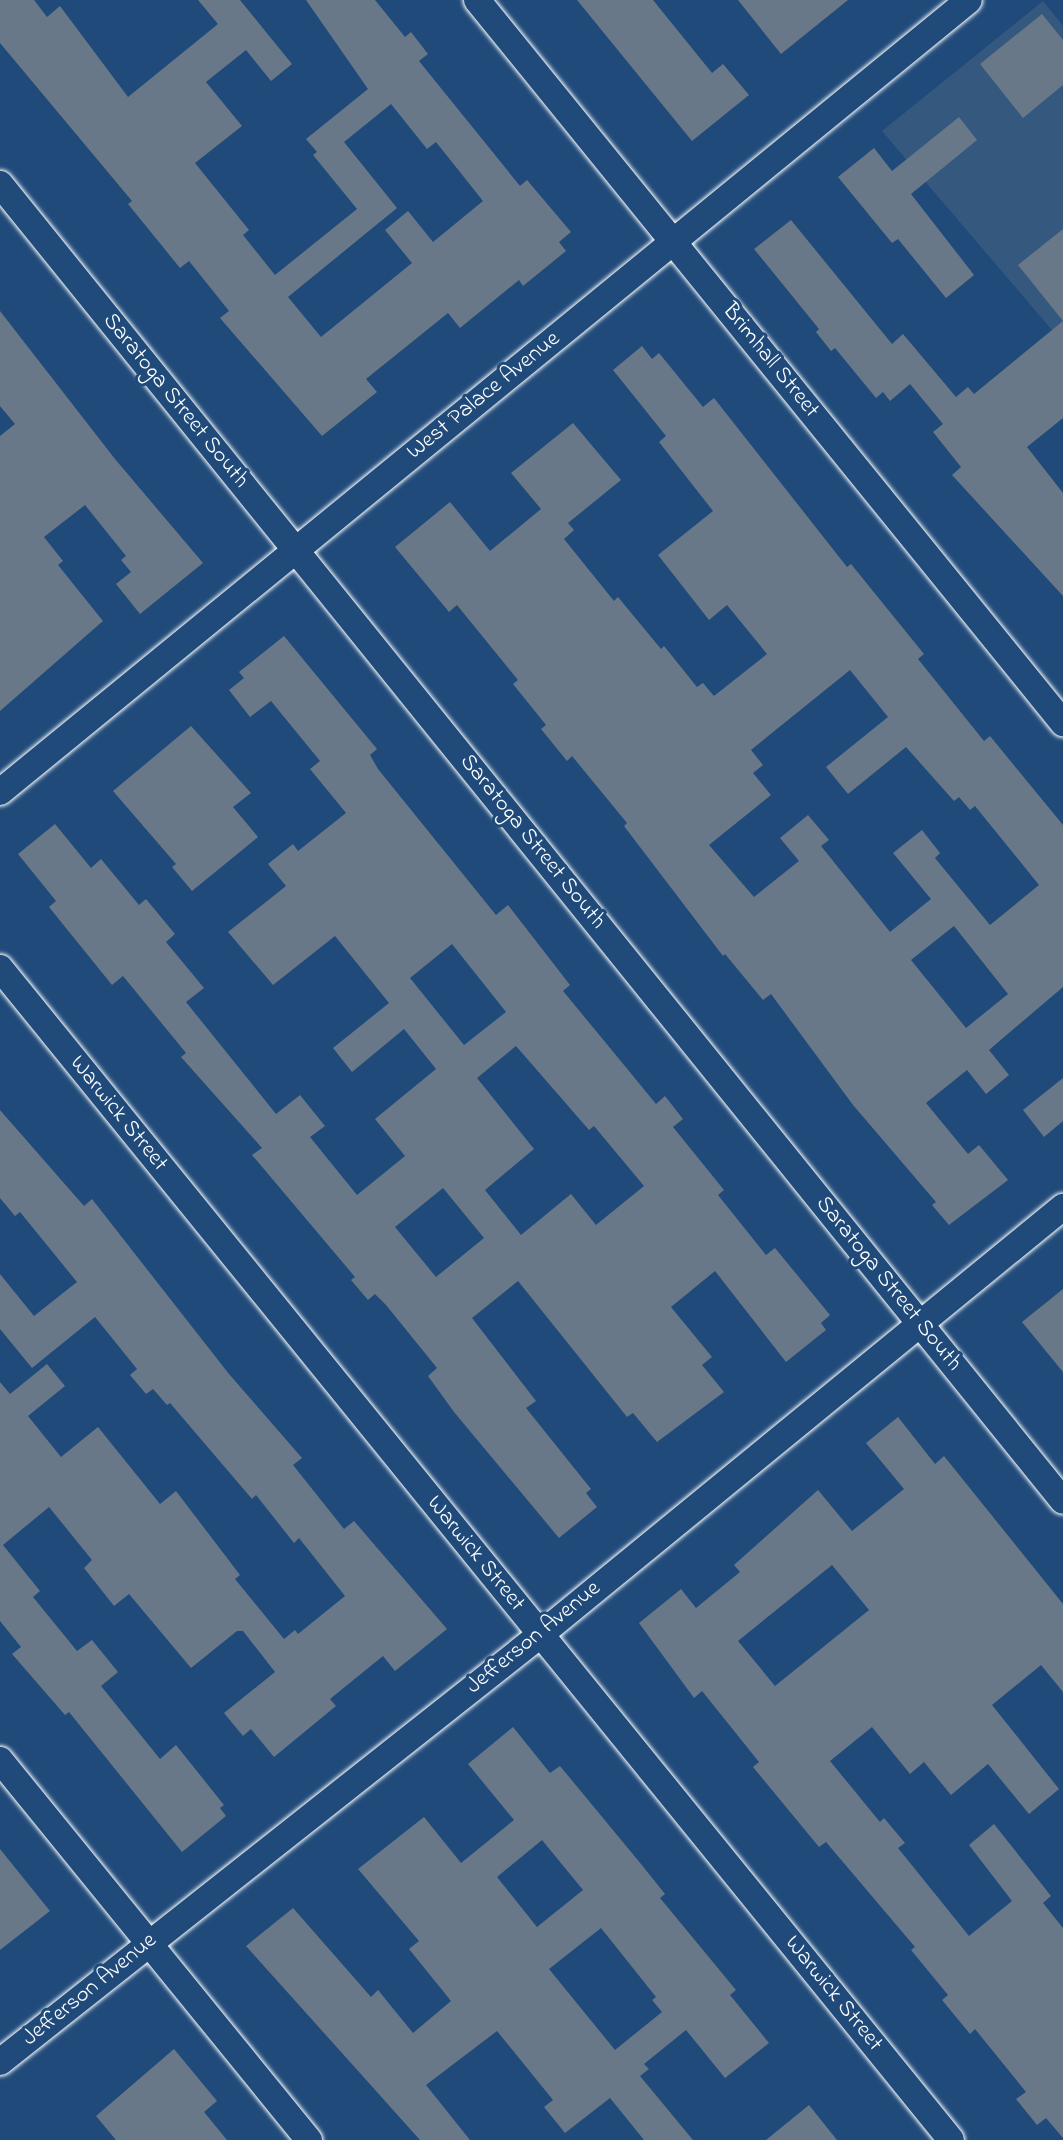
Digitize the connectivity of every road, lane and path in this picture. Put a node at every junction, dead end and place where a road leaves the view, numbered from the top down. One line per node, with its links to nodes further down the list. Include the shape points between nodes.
1 (477, 0): 4 (street, Brimhall Street)
2 (969, 0): 4 (street, West Palace Avenue)
3 (0, 184): 5 (street, Saratoga Street South)
4 (673, 242): 5 (street, West Palace Avenue); 6 (street, Brimhall Street)
5 (296, 550): 7 (street, West Palace Avenue); 10 (street, Saratoga Street South)
6 (1063, 723)
7 (0, 792)
8 (0, 968): 12 (street, Warwick Street)
9 (1063, 1208): 10 (street, Jefferson Avenue)
10 (919, 1323): 11 (street, Saratoga Street South); 12 (street, Jefferson Avenue)
11 (1063, 1501)
12 (540, 1635): 14 (street, Jefferson Avenue); 17 (street, Warwick Street)
13 (0, 1760): 14 (street)
14 (150, 1943): 15 (street, Jefferson Avenue); 16 (street)
15 (0, 2062)
16 (309, 2140)
17 (951, 2140)

